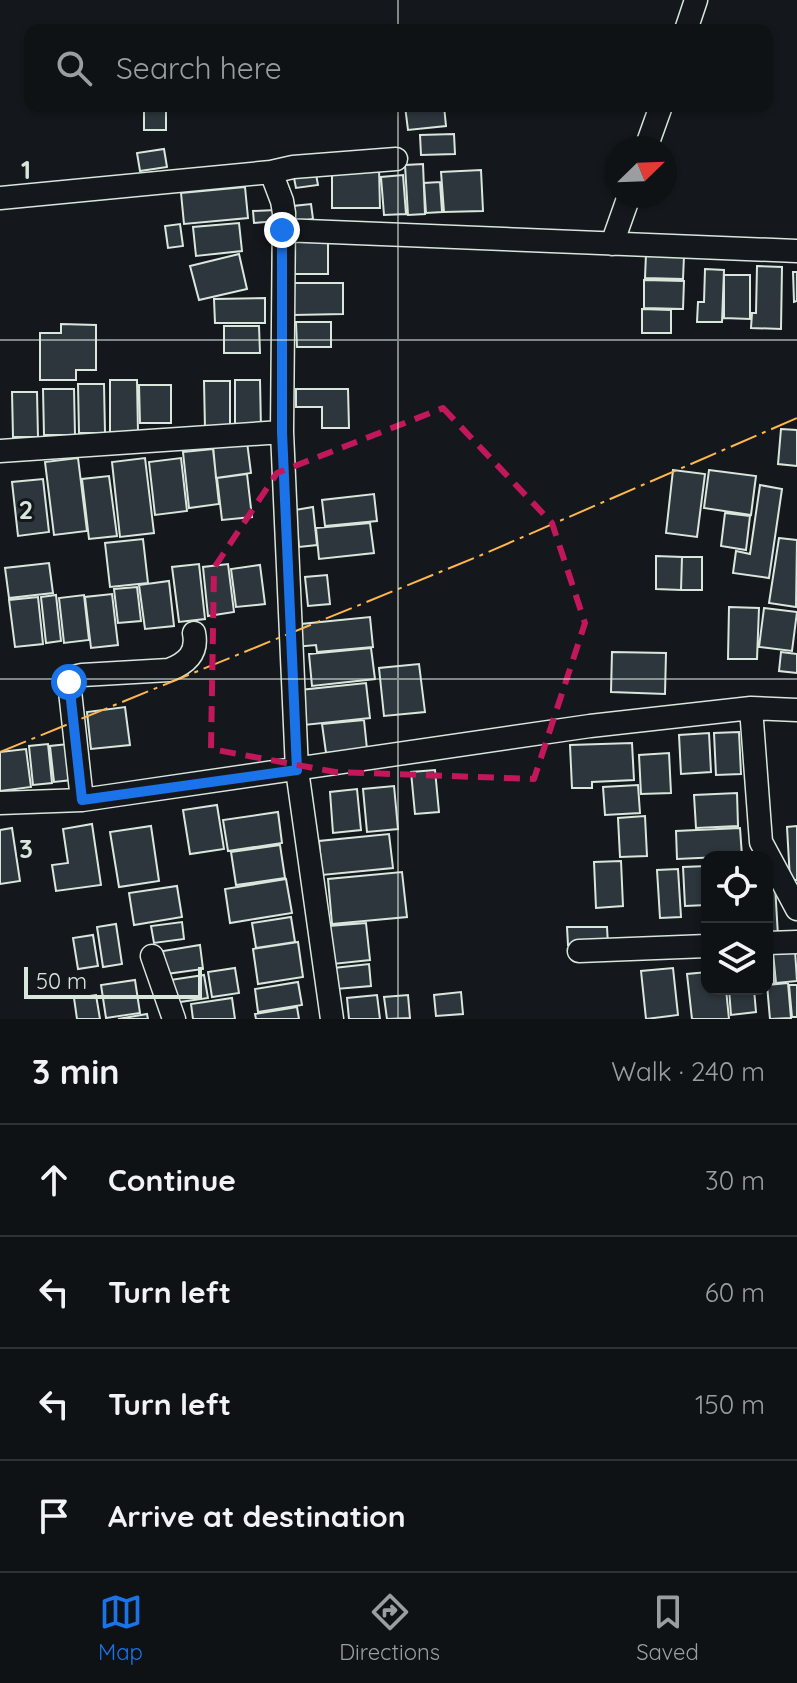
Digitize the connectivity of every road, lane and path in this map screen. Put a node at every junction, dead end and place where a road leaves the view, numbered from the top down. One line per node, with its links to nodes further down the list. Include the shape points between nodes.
1 (696, 0): 2 (street)
2 (688, 24)
3 (659, 112): 4 (street)
4 (650, 136)
5 (396, 159): 6 (street)
6 (271, 172): 7 (street); 9 (street, via 282,201)
7 (0, 198)
8 (625, 208): 10 (street)
9 (282, 230): 10 (street); 12 (street)
10 (612, 244): 11 (street)
11 (797, 251)
12 (282, 432): 13 (street); 17 (street)
13 (0, 451)
14 (194, 633): 18 (street, via 191,657 169,670 82,675 69,682)
15 (751, 708): 16 (street); 17 (street); 20 (street, via 761,842)
16 (797, 710)
17 (297, 770): 18 (street); 27 (street)
18 (82, 800): 19 (street)
19 (0, 803)
20 (797, 909)
21 (797, 942): 22 (street)
22 (773, 943)
23 (701, 946): 24 (street)
24 (579, 951)
25 (152, 956): 26 (street)
26 (174, 1019)
27 (332, 1019)

